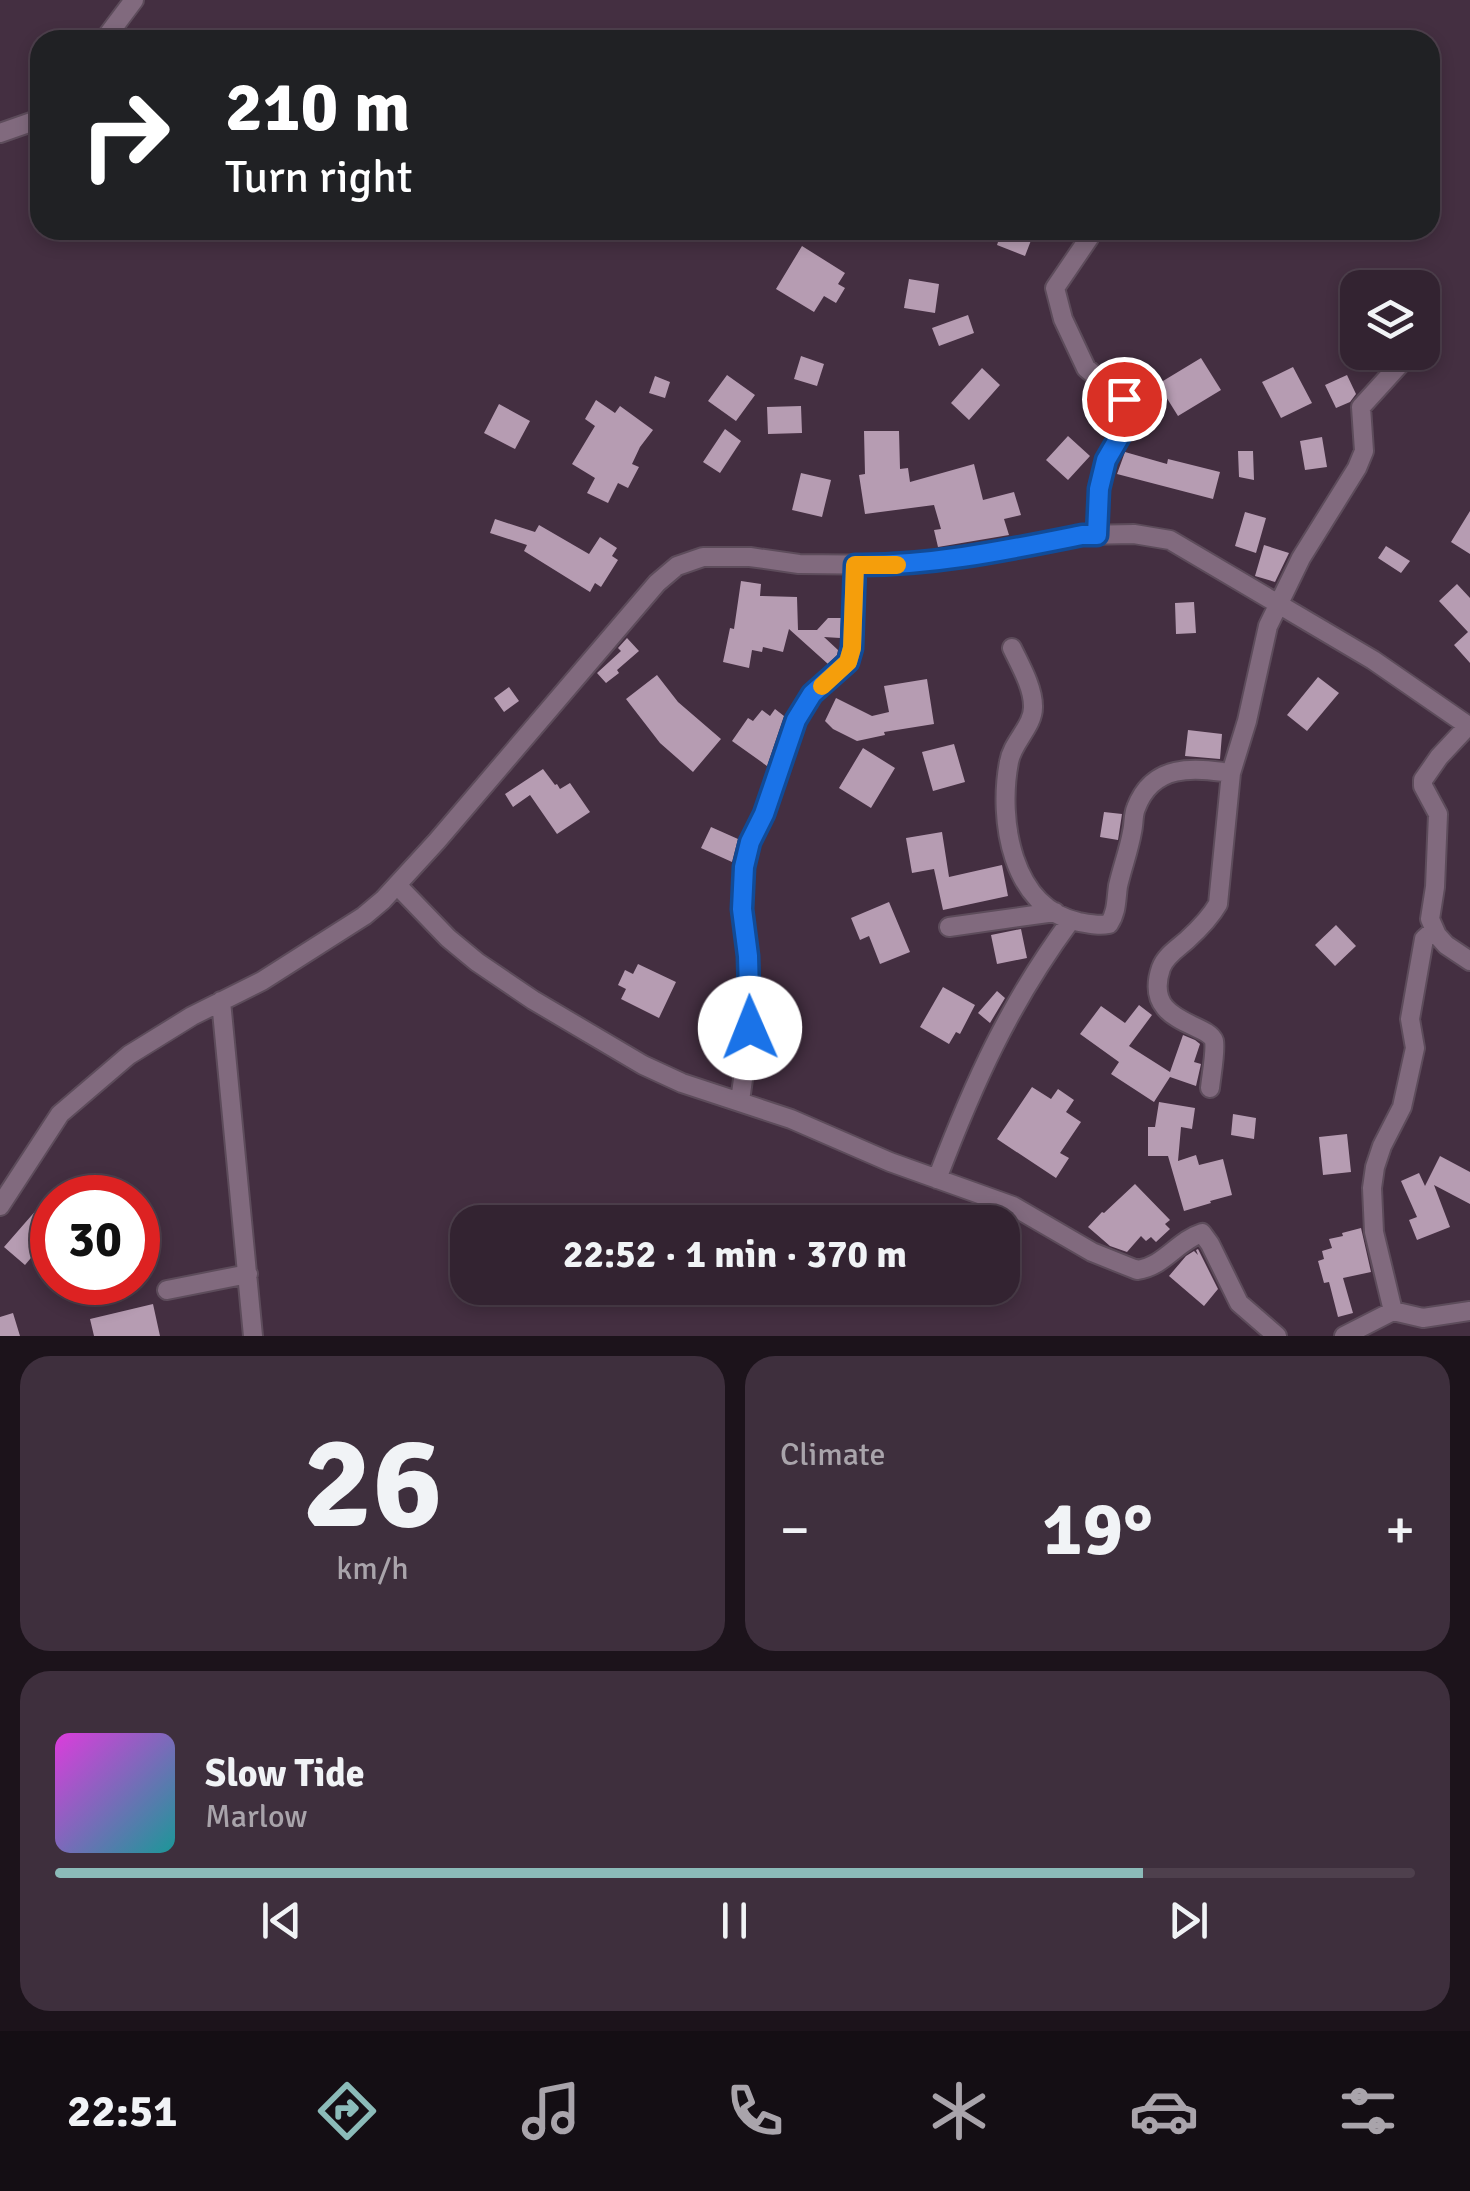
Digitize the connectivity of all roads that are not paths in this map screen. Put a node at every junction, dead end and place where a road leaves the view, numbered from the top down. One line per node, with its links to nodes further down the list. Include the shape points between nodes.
1 (134, 0): 2 (street)
2 (112, 30)
3 (30, 122): 4 (street)
4 (0, 133)
5 (1088, 240): 7 (street, via 1055,288 1086,368 1124,399 1124,429 1099,489)
6 (1394, 370): 9 (street, via 1361,406 1364,451 1357,468)
7 (1097, 535): 8 (street, via 914,563); 9 (street, via 1170,540)
8 (855, 565): 13 (street, via 750,556 703,557 677,566); 20 (street, via 848,662 812,694 796,720 744,867 750,1028)
9 (1279, 604): 11 (street); 12 (street)
10 (1012, 648): 14 (street, via 1034,707 1009,758 1004,811 1011,850 1041,903)
11 (1469, 726): 16 (street, via 1423,780 1438,814)
12 (1231, 773): 14 (street, via 1175,770 1158,778 1135,810 1110,924); 19 (street, via 1218,904 1161,965 1158,994 1170,1014 1214,1042)
13 (397, 885): 18 (street, via 364,916); 20 (street, via 500,979 643,1066)
14 (1063, 916): 15 (street); 21 (street, via 992,1047)
15 (949, 926)
16 (1434, 930): 17 (street); 25 (street, via 1424,940 1410,1019 1415,1048 1402,1107 1382,1146 1372,1188 1374,1232)
17 (1470, 961)
18 (222, 1001): 22 (street, via 129,1054 60,1114); 23 (street)
19 (1210, 1088)
20 (740, 1101): 21 (street)
21 (937, 1179): 28 (street, via 1030,1214 1092,1252 1138,1270 1202,1233 1239,1303)
22 (0, 1206)
23 (248, 1274): 24 (street); 27 (street)
24 (167, 1290)
25 (1393, 1311): 26 (street, via 1423,1318); 29 (street)
26 (1470, 1311)
27 (252, 1336)
28 (1277, 1336)
29 (1344, 1336)

